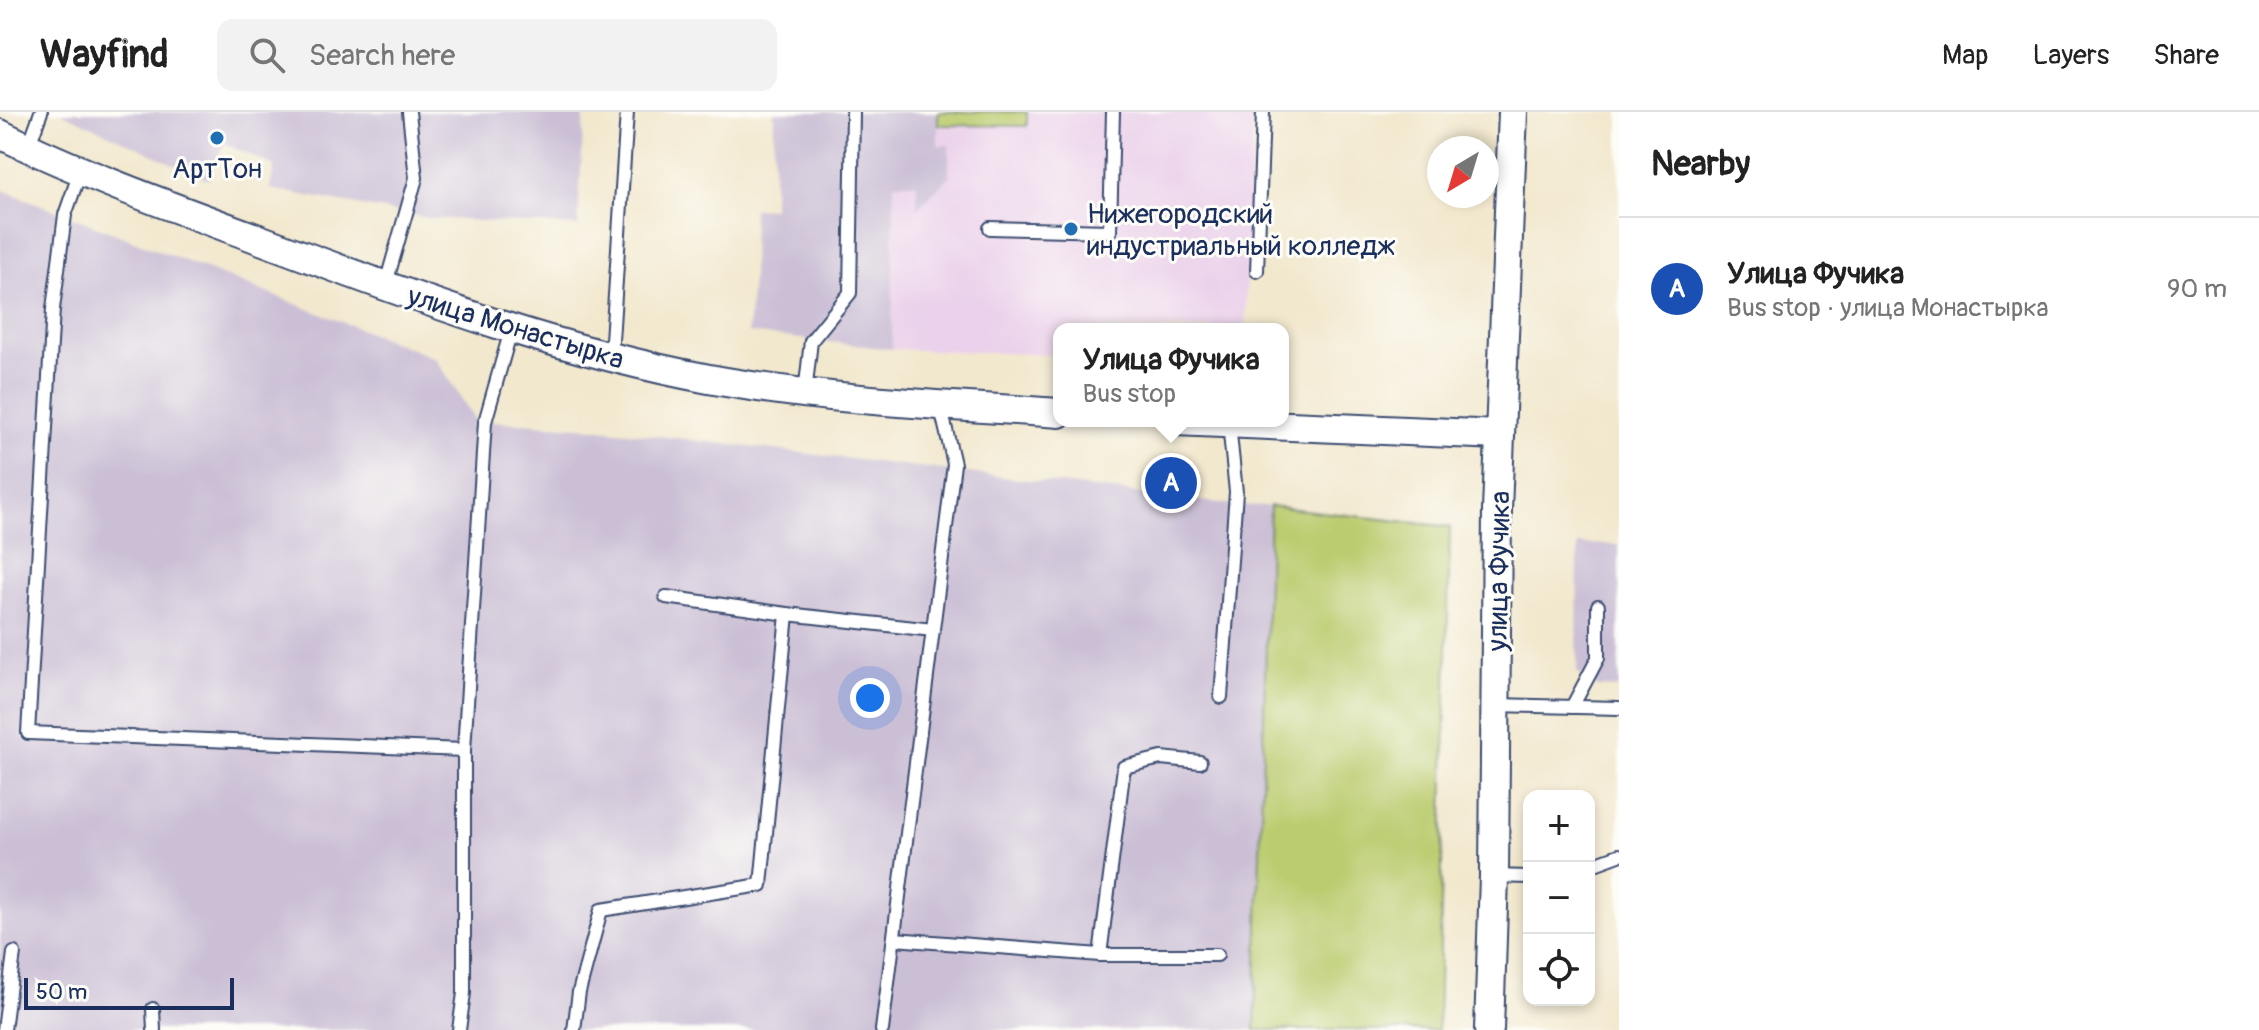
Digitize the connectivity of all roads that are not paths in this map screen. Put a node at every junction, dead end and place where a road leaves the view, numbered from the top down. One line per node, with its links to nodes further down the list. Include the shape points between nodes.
1 (41, 112): 9 (lane)
2 (409, 112): 13 (lane, via 416,178)
3 (627, 112): 15 (lane)
4 (853, 112): 16 (lane, via 850,293 811,341)
5 (1113, 112): 11 (lane, via 1110,231)
6 (1263, 112): 12 (lane)
7 (1513, 112): 21 (street, улица Фучика)
8 (0, 134): 9 (street, улица Монастырка)
9 (28, 148): 10 (street, улица Монастырка)
10 (80, 172): 13 (street, улица Монастырка); 30 (lane, via 65,215 53,309 28,733)
11 (990, 228)
12 (1257, 271)
13 (385, 287): 14 (street, улица Монастырка)
14 (511, 330): 15 (street, улица Монастырка); 30 (lane, via 485,422)
15 (611, 358): 16 (street, улица Монастырка)
16 (805, 393): 17 (street, улица Монастырка)
17 (940, 404): 18 (street, улица Монастырка); 25 (lane, via 954,464)
18 (1053, 413)
19 (1289, 426): 21 (street)
20 (1229, 427): 26 (lane, via 1236,492)
21 (1500, 435): 27 (street, улица Фучика)
22 (666, 597): 24 (lane)
23 (1598, 606): 28 (lane, via 1598,658)
24 (787, 614): 25 (lane); 44 (lane, via 761,885 601,910)
25 (933, 630): 36 (lane)
26 (1221, 697)
27 (1496, 705): 28 (lane); 34 (street, улица Фучика)
28 (1572, 707): 29 (lane)
29 (1619, 708)
30 (464, 750): 43 (lane, via 464,993)
31 (1200, 762): 38 (lane, via 1161,758 1124,767)
32 (1619, 855): 33 (lane)
33 (1595, 864)
34 (1494, 876): 35 (lane); 46 (street, улица Фучика)
35 (1523, 877)
36 (894, 939): 38 (lane); 45 (lane)
37 (14, 953): 41 (lane)
38 (1100, 955): 39 (lane)
39 (1217, 955)
40 (153, 1009): 42 (lane)
41 (4, 1030)
42 (154, 1030)
43 (459, 1030)
44 (574, 1030)
45 (882, 1030)
46 (1489, 1030)

